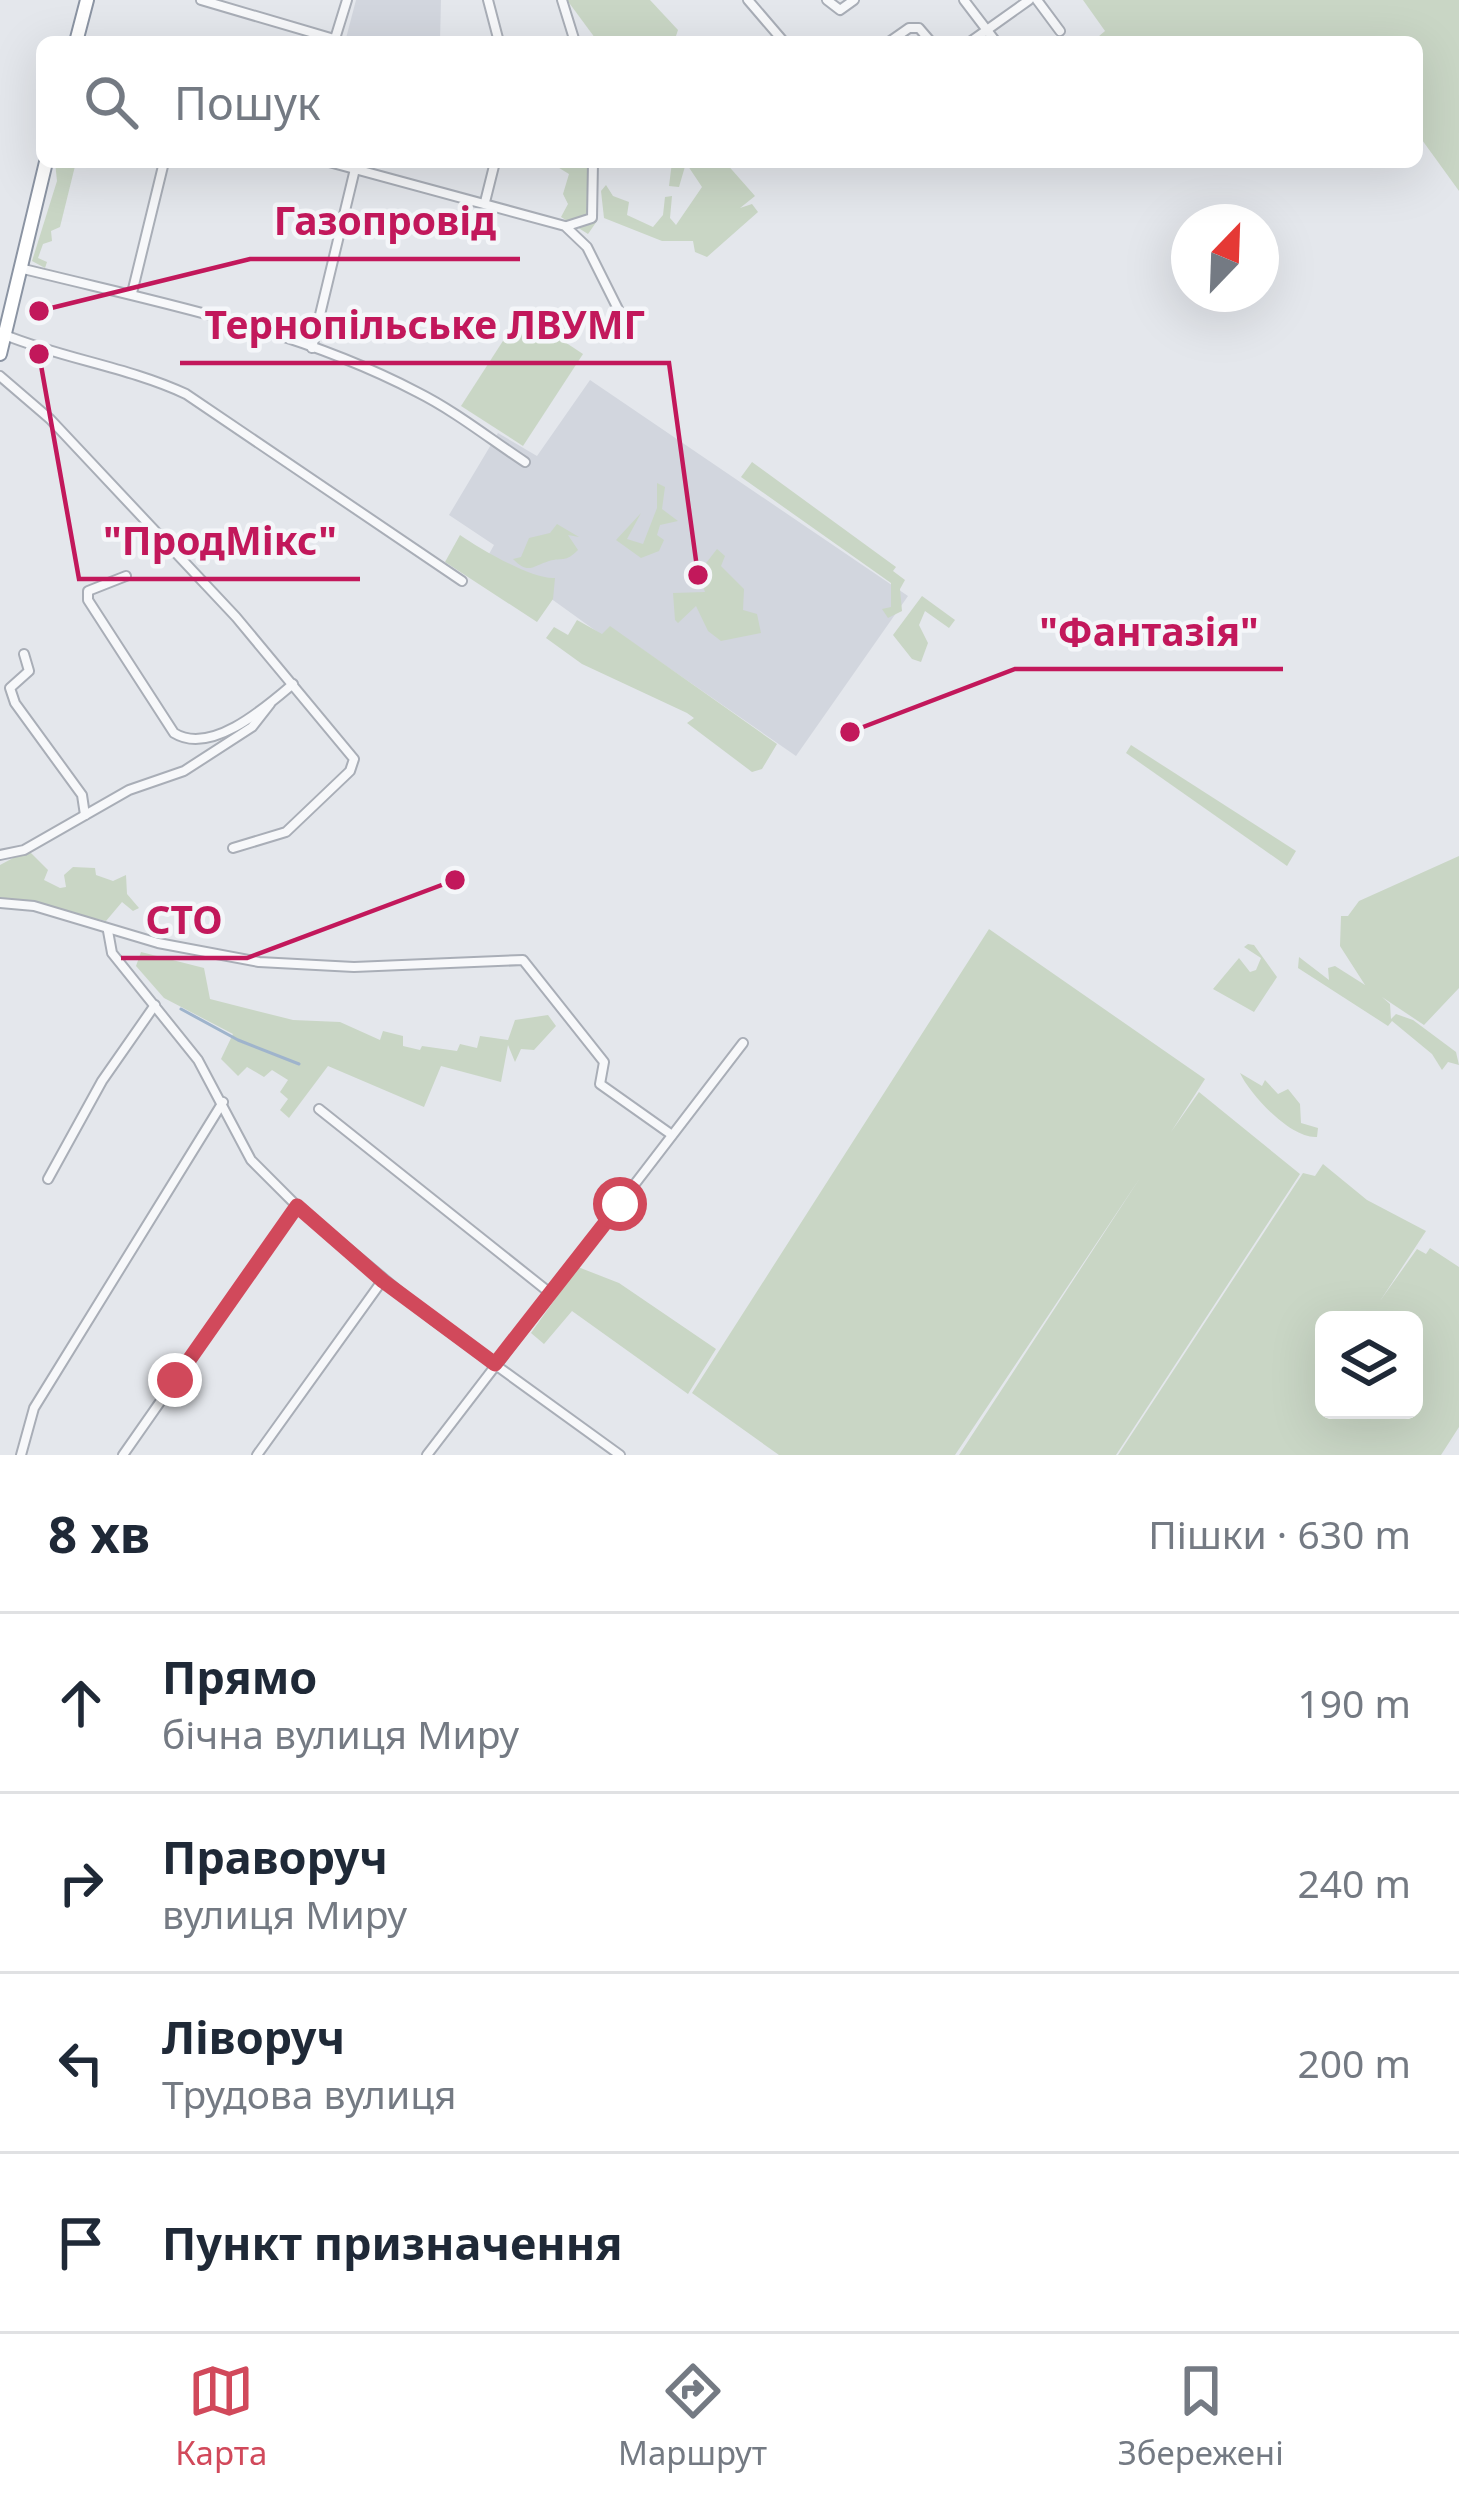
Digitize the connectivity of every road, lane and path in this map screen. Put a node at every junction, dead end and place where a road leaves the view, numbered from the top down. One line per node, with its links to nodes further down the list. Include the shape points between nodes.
1 (87, 0): 13 (highway)
2 (201, 0): 14 (street)
3 (347, 0): 15 (street)
4 (488, 0): 16 (street)
5 (562, 0): 17 (street)
6 (827, 0): 7 (street, via 836,10)
7 (854, 0)
8 (964, 0): 11 (street)
9 (1033, 0): 11 (street); 12 (street)
10 (750, 1): 18 (street)
11 (987, 31): 21 (street); 22 (street)
12 (1060, 32)
13 (78, 36)
14 (318, 36)
15 (336, 36)
16 (497, 36)
17 (573, 36)
18 (779, 36)
19 (898, 36): 20 (street, via 909,28)
20 (926, 36)
21 (979, 36)
22 (991, 36)
23 (45, 168): 31 (highway)
24 (163, 168): 32 (street)
25 (352, 168): 28 (street)
26 (494, 168): 29 (street)
27 (593, 168): 30 (street, via 592,218)
28 (356, 169): 29 (street); 35 (street)
29 (485, 202): 30 (street)
30 (565, 226): 33 (street, via 586,247)
31 (20, 268): 32 (street); 34 (highway)
32 (132, 293): 35 (street)
33 (622, 317)
34 (4, 325): 36 (highway); 40 (street, via 79,361 186,394)
35 (312, 348): 38 (street, via 420,393)
36 (0, 354)
37 (0, 376): 42 (street, via 62,431)
38 (526, 462)
39 (126, 576): 43 (street, via 88,592 88,600 174,733 213,736)
40 (462, 581)
41 (24, 654): 44 (street, via 28,671 10,688 15,704 76,786)
42 (293, 684): 43 (street); 45 (street, via 354,759 286,832)
43 (271, 702): 44 (street, via 214,754)
44 (85, 815): 46 (street)
45 (233, 848)
46 (0, 855)
47 (0, 903): 48 (street)
48 (108, 931): 49 (street, via 111,948); 53 (street, via 259,962 524,960 604,1062 600,1084)
49 (155, 1004): 51 (street); 54 (street)
50 (742, 1043): 53 (street)
51 (224, 1100): 55 (street, via 251,1160); 60 (street, via 34,1408)
52 (319, 1109): 57 (street)
53 (672, 1135): 57 (street)
54 (49, 1179)
55 (297, 1206): 56 (street); 61 (street)
56 (383, 1281): 58 (street); 62 (street)
57 (550, 1293): 58 (street)
58 (495, 1364): 59 (street); 63 (street)
59 (617, 1454)
60 (21, 1455)
61 (123, 1455)
62 (257, 1455)
63 (427, 1455)

